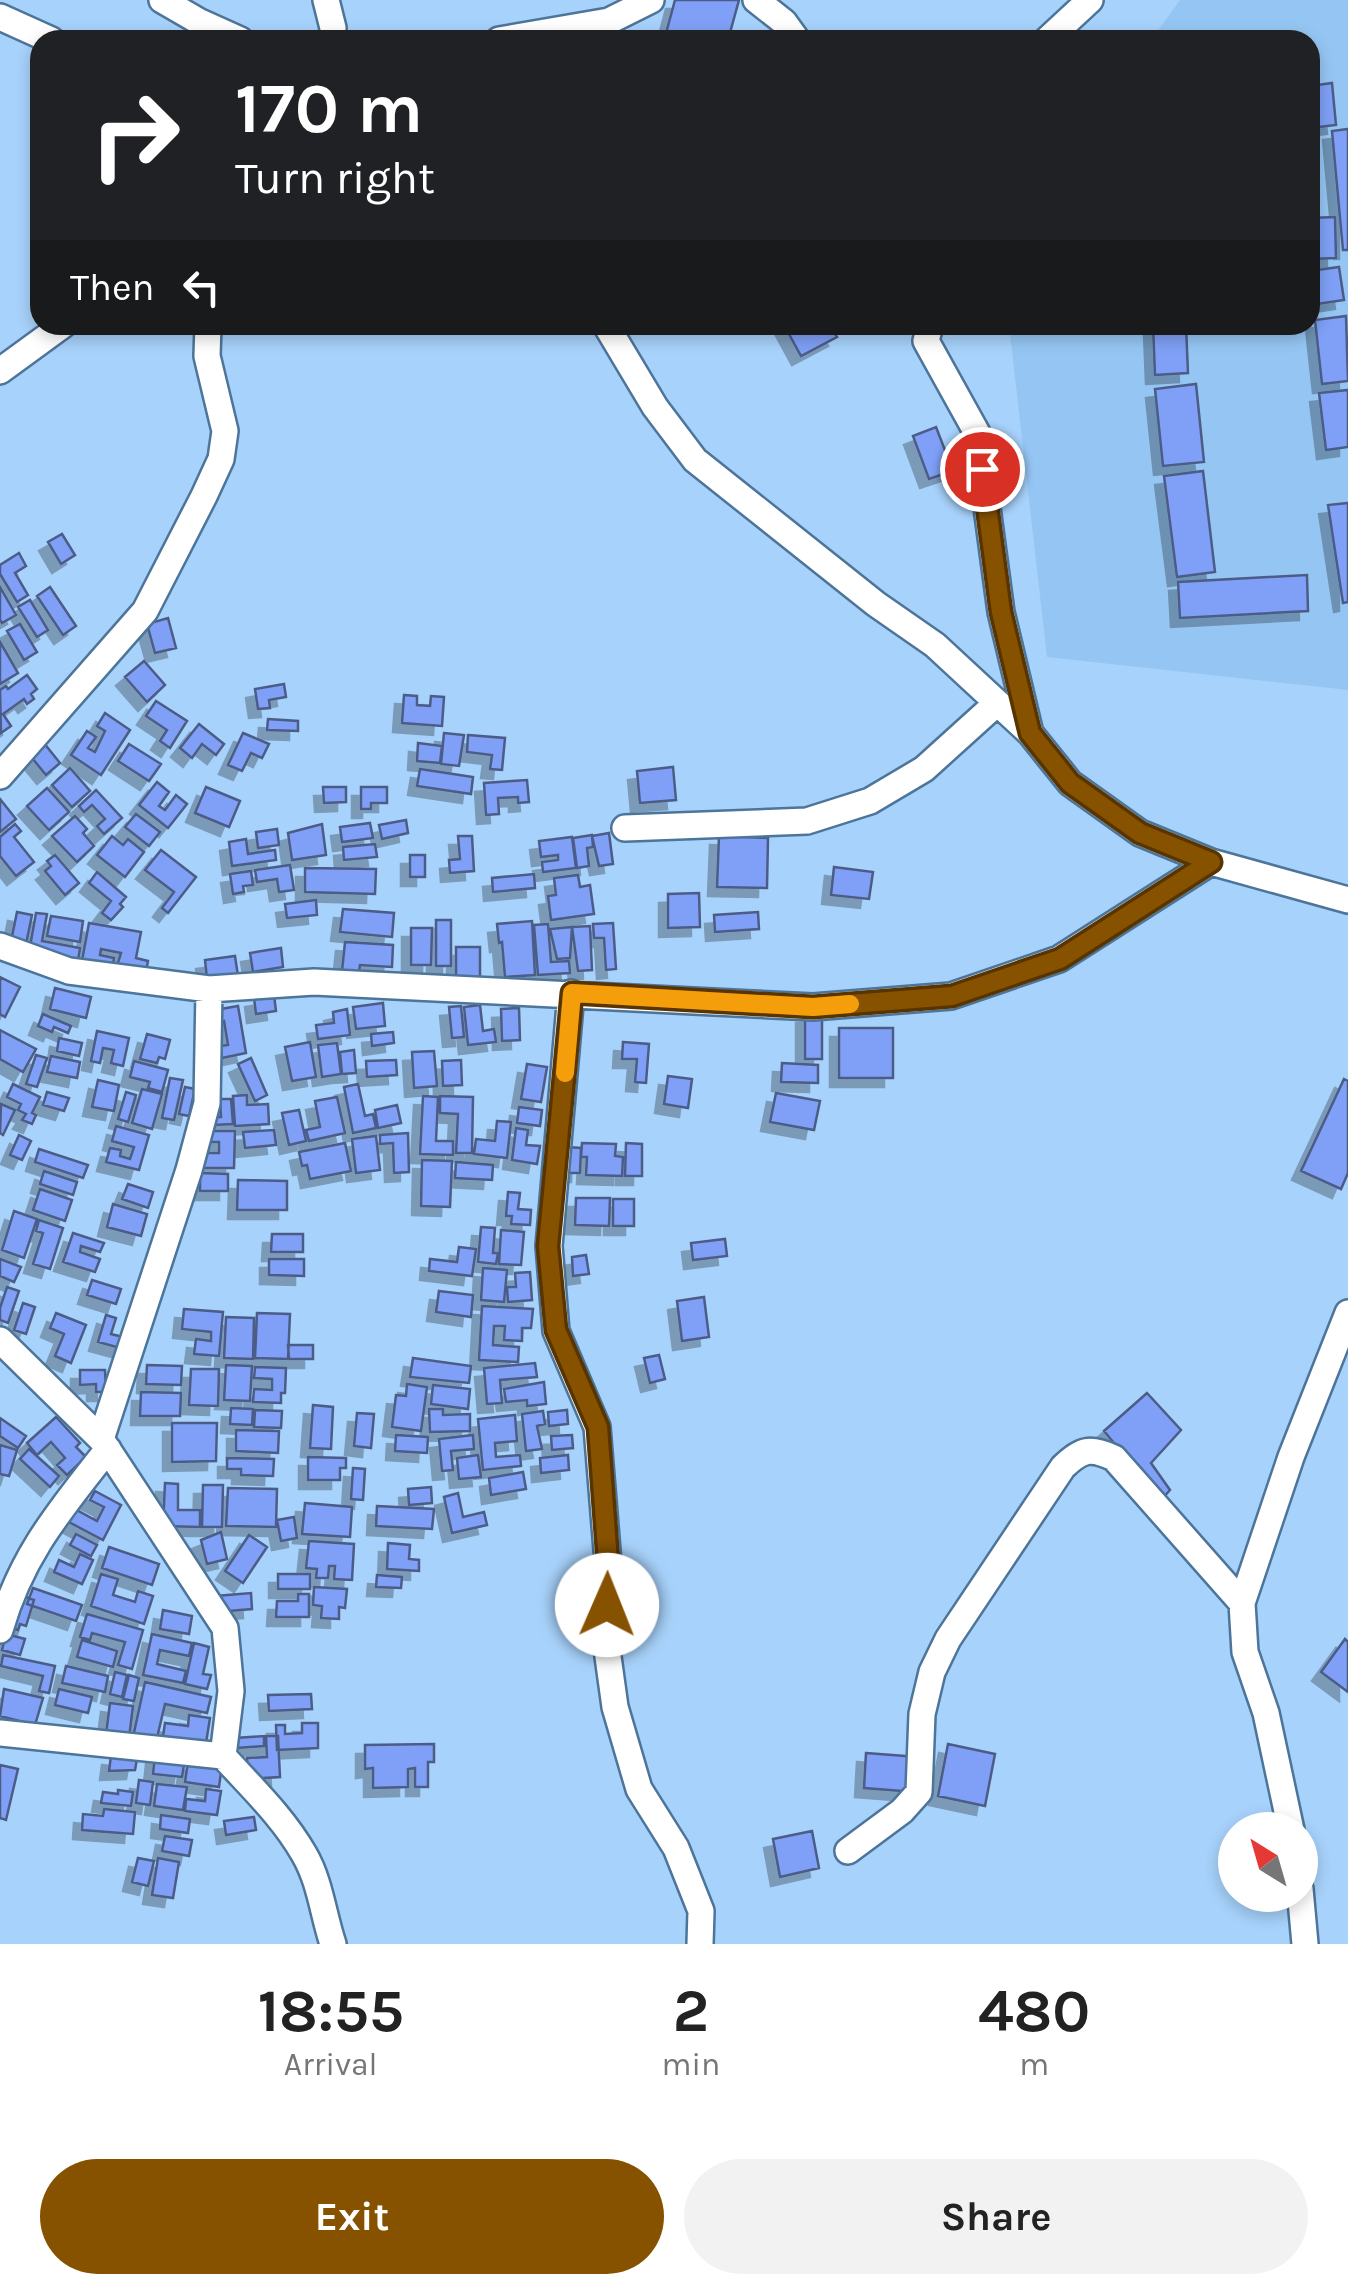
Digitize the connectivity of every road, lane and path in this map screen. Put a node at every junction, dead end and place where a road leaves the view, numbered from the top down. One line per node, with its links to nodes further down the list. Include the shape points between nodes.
1 (162, 0): 7 (street)
2 (326, 0): 8 (street)
3 (756, 0): 10 (street)
4 (1090, 0): 11 (street)
5 (645, 1): 9 (street, via 609,22)
6 (0, 17): 12 (street)
7 (220, 30)
8 (332, 30)
9 (560, 30)
10 (790, 30)
11 (1058, 30)
12 (30, 31)
13 (49, 335): 17 (street)
14 (208, 335): 20 (street, via 225,431 204,496 144,611)
15 (612, 335): 18 (street, via 696,460 934,645)
16 (927, 335): 19 (street, via 977,433 1001,612)
17 (0, 371)
18 (997, 703): 19 (street); 21 (street, via 924,769 870,801 807,821)
19 (1030, 733): 22 (street, via 1070,783 1140,833)
20 (0, 776)
21 (625, 828)
22 (1211, 862): 23 (street); 26 (street, via 1060,959 952,996 813,1007)
23 (1348, 900)
24 (0, 946): 25 (street, via 69,971)
25 (209, 989): 26 (street, via 314,982); 29 (street, via 207,1103)
26 (572, 993): 38 (street, via 548,1246 556,1330 598,1427 614,1707 639,1789 676,1848 701,1912)
27 (1348, 1314): 30 (street)
28 (0, 1340): 29 (street)
29 (105, 1444): 31 (street, via 36,1544); 33 (street, via 225,1628 231,1691)
30 (1242, 1604): 34 (street, via 1245,1652 1266,1712); 35 (street, via 1114,1458 1094,1448 1081,1451 1063,1468 932,1672 922,1714 918,1792)
31 (0, 1630)
32 (0, 1733): 33 (street)
33 (224, 1756): 37 (street, via 304,1854)
34 (1287, 1812)
35 (848, 1851)
36 (1302, 1912): 39 (street)
37 (333, 1944)
38 (700, 1944)
39 (1305, 1944)

